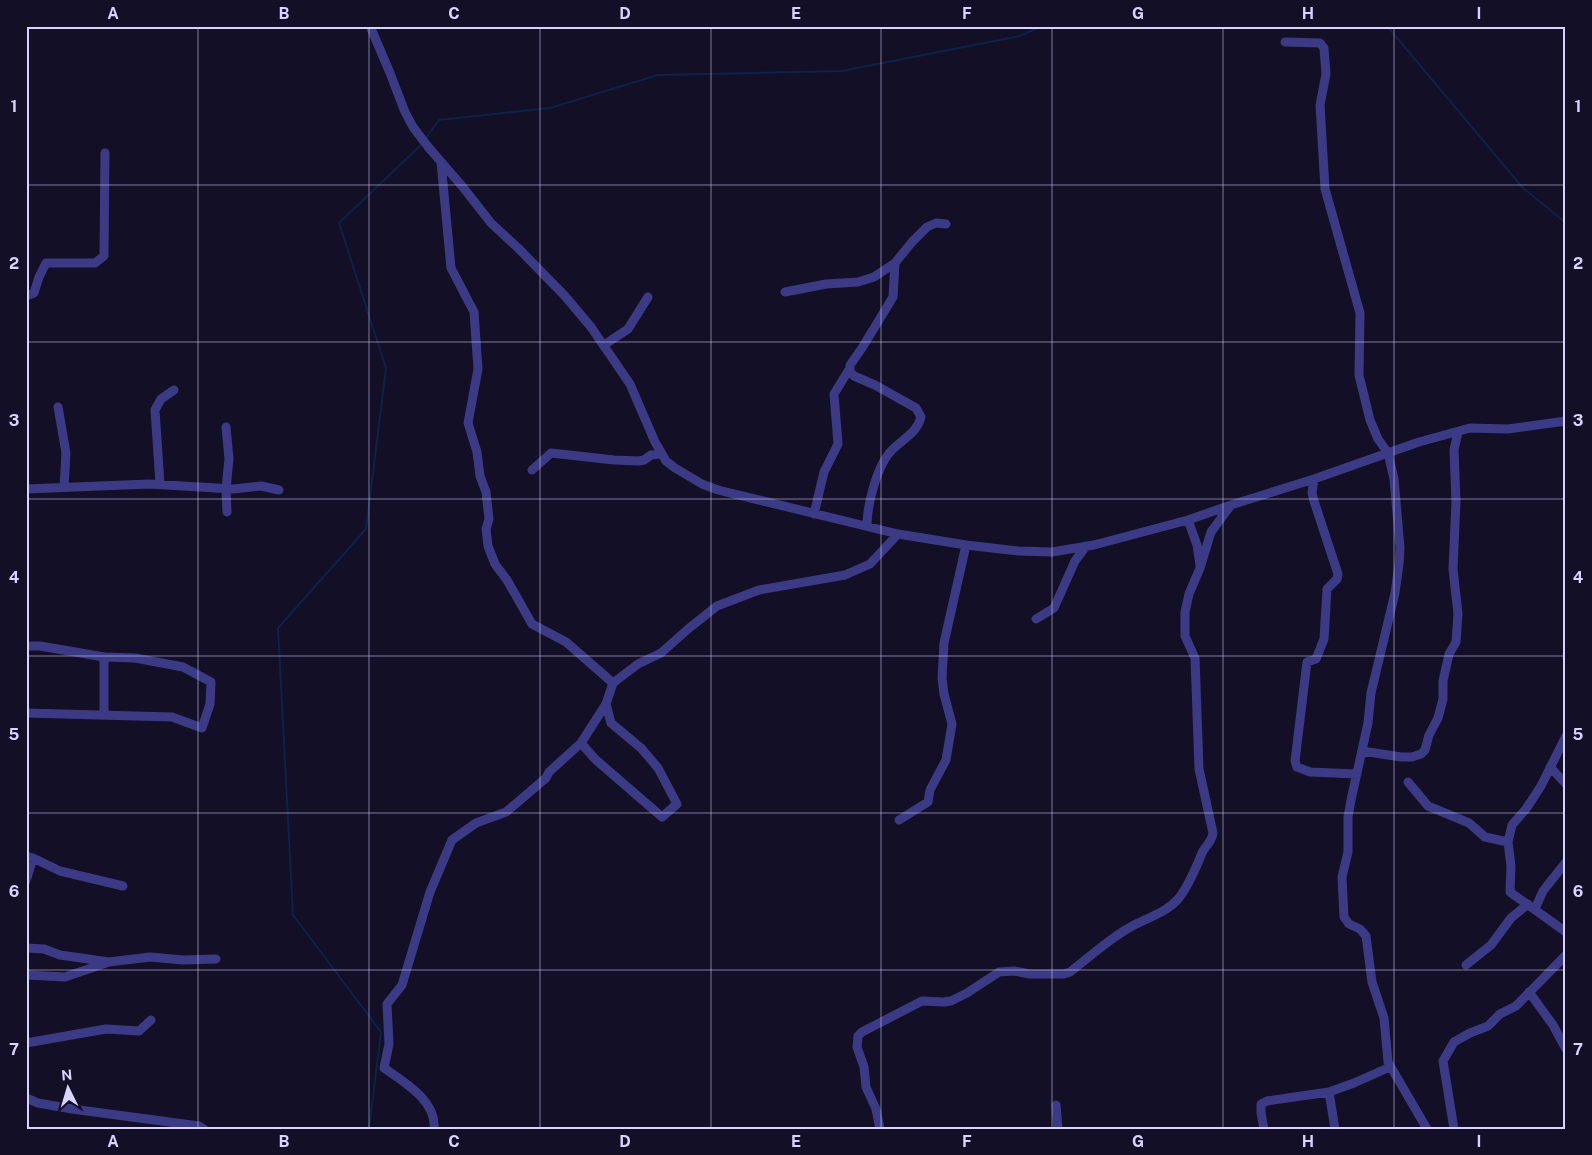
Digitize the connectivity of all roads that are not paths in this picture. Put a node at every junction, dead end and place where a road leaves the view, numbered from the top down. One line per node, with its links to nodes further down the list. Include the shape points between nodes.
1 (370, 26): 4 (street, via 405,112)
2 (1286, 42): 17 (street, via 1320,43 1324,48 1326,81 1320,105 1325,189 1360,313 1361,385 1370,420)
3 (105, 153): 8 (street, via 104,256 95,263 46,263 34,293)
4 (441, 162): 10 (street, via 491,223 564,295); 38 (street, via 451,268 474,312 478,369 468,423 486,492 488,546 495,564 532,624 566,642)
5 (946, 224): 6 (street, via 936,223 927,227)
6 (895, 263): 7 (street, via 874,277 858,282); 11 (street, via 893,297)
7 (785, 292)
8 (26, 296)
9 (648, 297): 10 (street, via 628,329)
10 (604, 345): 18 (street, via 630,384)
11 (850, 368): 28 (street, via 834,394 838,444 824,472); 30 (street, via 854,376 916,408 920,417 919,424 892,449 881,466 867,514)
12 (174, 390): 21 (street, via 161,399 155,410)
13 (58, 407): 22 (street, via 66,453)
14 (1566, 421): 16 (street)
15 (226, 427): 23 (street, via 229,459)
16 (1458, 432): 17 (street); 44 (street, via 1454,450 1453,569 1457,633 1456,642 1448,654 1438,718 1421,754 1401,757)
17 (1388, 453): 20 (street); 44 (street, via 1396,489 1400,564 1371,692)
18 (661, 454): 19 (street, via 639,461 551,453); 28 (street, via 675,468 702,484)
19 (532, 470)
20 (1314, 479): 26 (street); 46 (street, via 1314,501 1338,574 1327,589 1324,639 1316,659 1308,662 1295,761 1297,767 1310,772)
21 (160, 484): 22 (street); 23 (street)
22 (64, 487): 24 (street)
23 (226, 488): 25 (street, via 261,486); 27 (street)
24 (26, 489)
25 (279, 490)
26 (1231, 504): 29 (street); 34 (street, via 1212,532)
27 (227, 512)
28 (814, 514): 30 (street)
29 (1188, 520): 33 (street); 34 (street, via 1197,545)
30 (867, 526): 31 (street)
31 (898, 534): 32 (street); 38 (street, via 870,564 845,576 759,590 717,606 661,653 638,664)
32 (966, 545): 33 (street, via 1052,552); 49 (street, via 944,643 942,678 952,724 946,760 930,790 928,802)
33 (1086, 546): 35 (street, via 1074,561 1054,608)
34 (1200, 568): 73 (street, via 1184,612 1184,628 1195,658 1199,769 1213,833 1187,885 1178,898 1157,916 1136,924 1070,972 999,972 950,1001 922,1001 862,1032 858,1036 857,1047)
35 (1036, 619)
36 (26, 646): 37 (street)
37 (104, 657): 41 (street); 41 (street, via 135,658 183,668 210,682 210,704 202,728 172,717)
38 (613, 683): 39 (street)
39 (606, 704): 43 (street); 43 (street, via 611,723 641,748 658,768 677,804 662,817)
40 (26, 713): 41 (street)
41 (104, 715)
42 (1566, 736): 45 (street)
43 (581, 743): 72 (street, via 506,812 476,823 452,840 430,892 402,985 388,1004 389,1044 384,1068 425,1101 435,1121)
44 (1362, 751): 46 (street)
45 (1550, 767): 48 (street); 50 (street, via 1542,786 1512,825)
46 (1358, 774): 67 (street, via 1348,817 1348,852 1342,877 1344,917 1366,936 1372,982 1384,1018)
47 (1408, 782): 50 (street, via 1428,806 1470,823 1486,837)
48 (1566, 784)
49 (899, 820)
50 (1508, 842): 55 (street, via 1510,892)
51 (30, 857): 53 (street); 54 (street, via 60,871)
52 (1566, 862): 55 (street)
53 (26, 881)
54 (123, 886)
55 (1531, 907): 56 (street); 61 (street, via 1511,918 1491,945)
56 (1566, 932)
57 (26, 948): 60 (street)
58 (1566, 955): 63 (street)
59 (216, 959): 60 (street, via 150,957)
60 (109, 962): 62 (street, via 65,977)
61 (1466, 965)
62 (26, 975)
63 (1529, 992): 66 (street); 78 (street, via 1488,1026 1454,1042 1444,1061)
64 (151, 1020): 65 (street, via 138,1031 106,1029)
65 (26, 1043)
66 (1566, 1049)
67 (1390, 1067): 68 (street); 77 (street)
68 (1328, 1092): 75 (street, via 1261,1104); 76 (street)
69 (26, 1098): 71 (street, via 72,1109)
70 (1056, 1105): 74 (street)
71 (200, 1128)
72 (434, 1129)
73 (880, 1129)
74 (1058, 1129)
75 (1264, 1129)
76 (1335, 1129)
77 (1427, 1129)
78 (1454, 1129)

